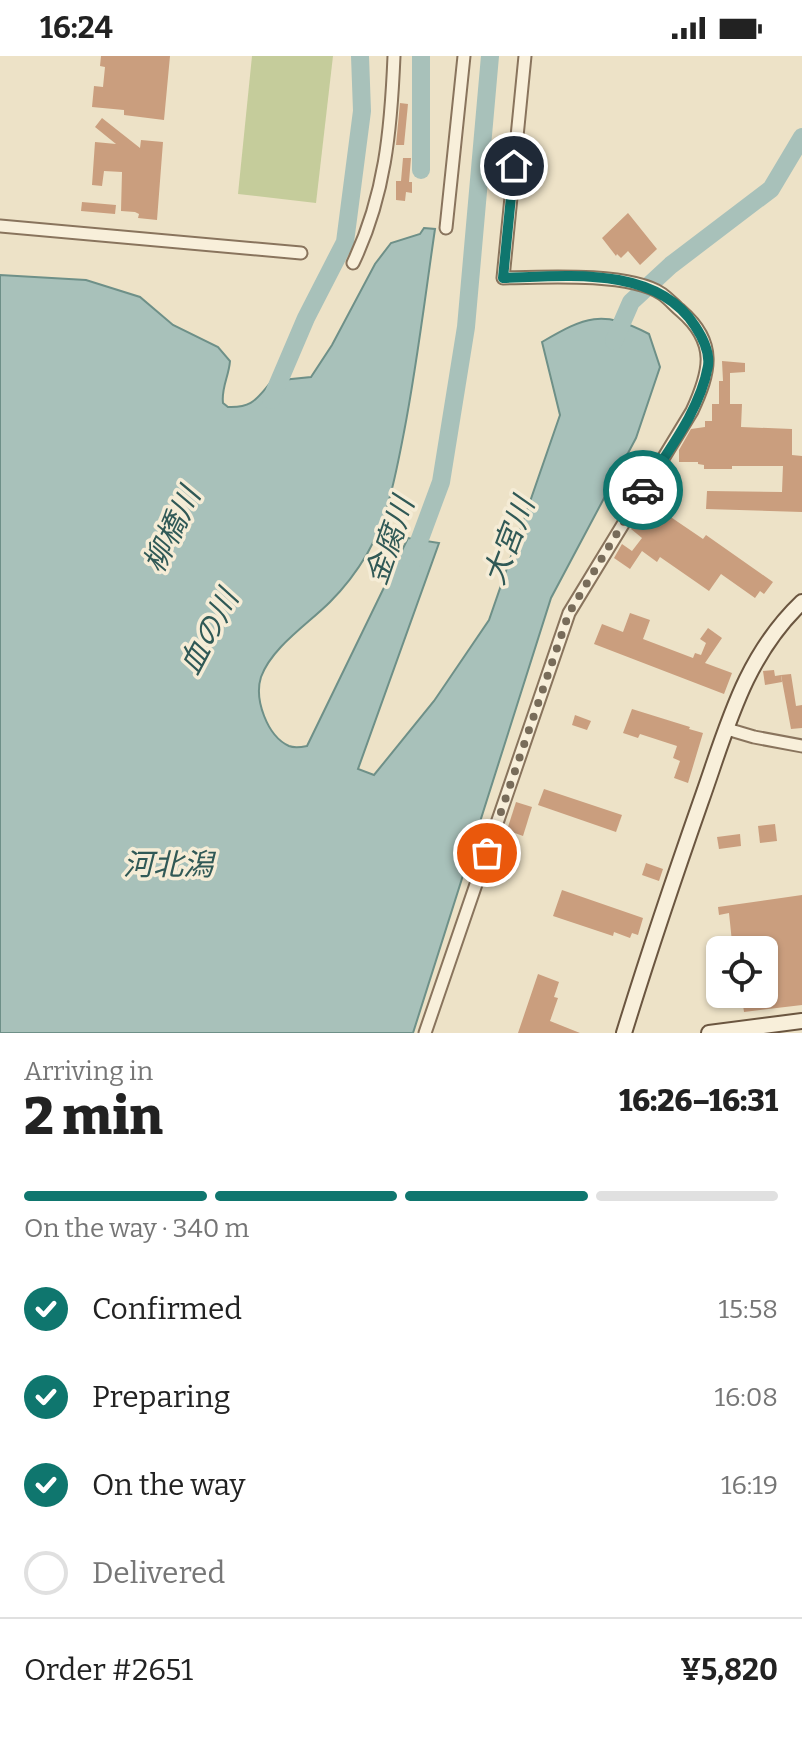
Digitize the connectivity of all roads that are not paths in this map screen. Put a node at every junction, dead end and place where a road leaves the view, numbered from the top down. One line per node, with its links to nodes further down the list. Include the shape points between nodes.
1 (394, 56): 7 (street, via 380,191)
2 (464, 56): 5 (street)
3 (525, 56): 12 (street, via 503,278 608,279 661,293 691,319 709,362 692,411 569,613)
4 (0, 226): 6 (street)
5 (446, 228)
6 (301, 253)
7 (353, 263)
8 (802, 602): 9 (street, via 752,665)
9 (727, 729): 10 (street); 13 (street)
10 (802, 746)
11 (802, 1021): 14 (street)
12 (425, 1033)
13 (624, 1033)
14 (709, 1033)

